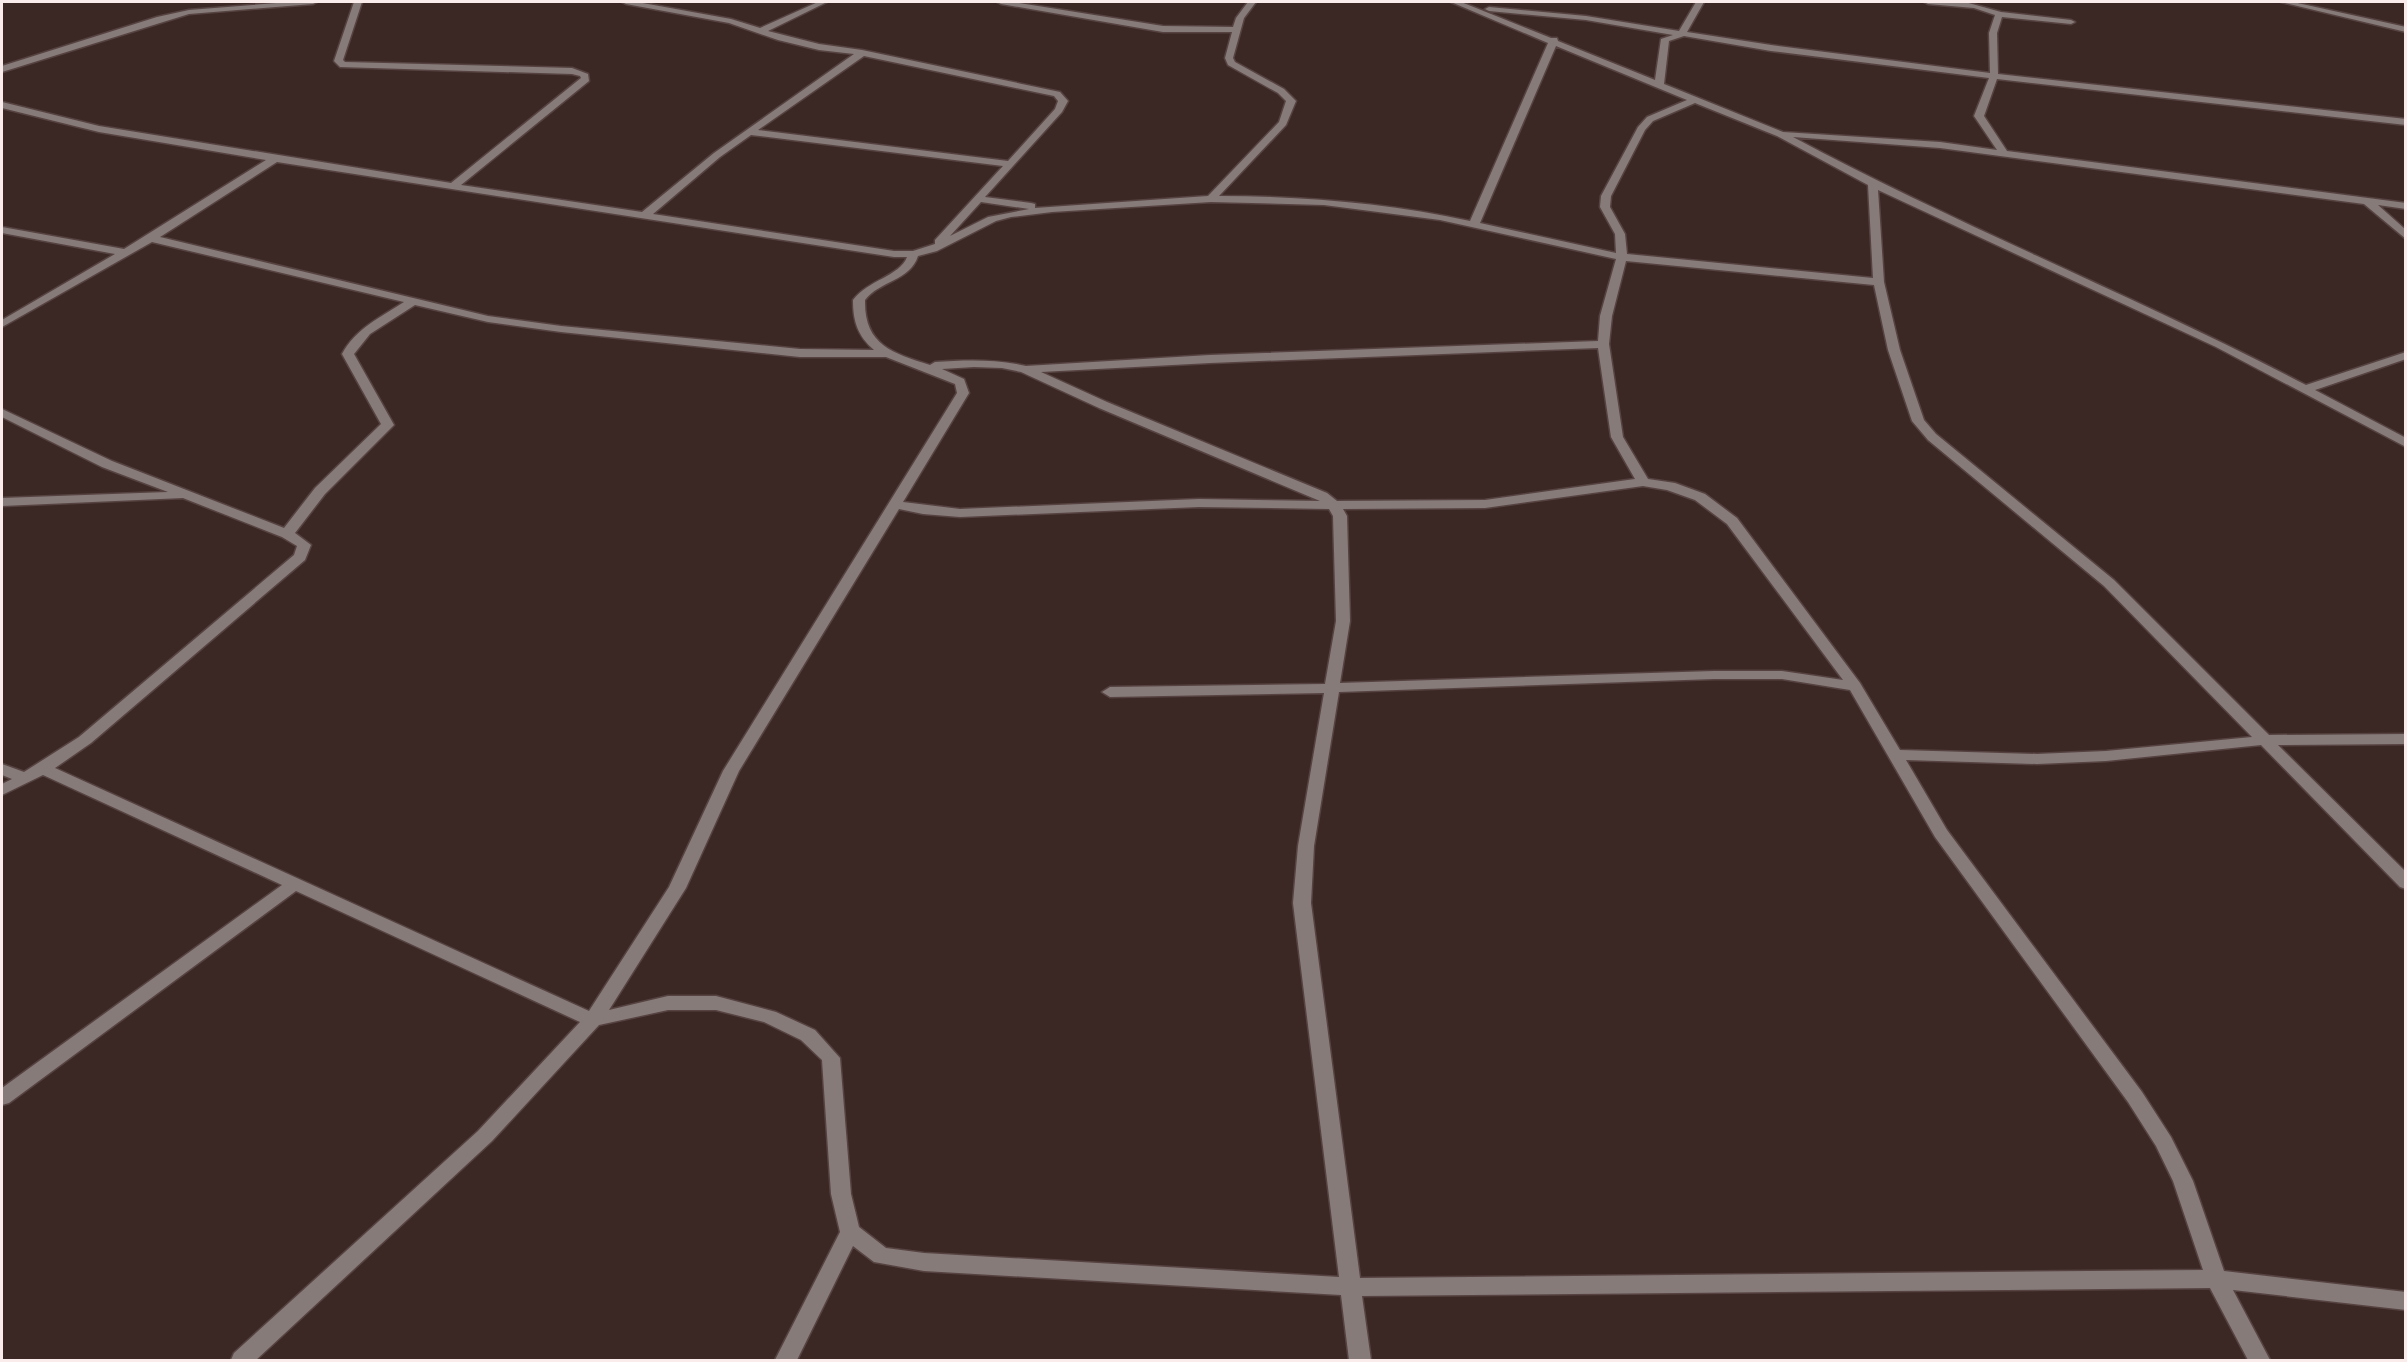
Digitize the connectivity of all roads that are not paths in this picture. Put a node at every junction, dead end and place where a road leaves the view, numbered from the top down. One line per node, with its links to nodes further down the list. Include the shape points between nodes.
1 (191, 2): 15 (street)
2 (313, 2): 15 (street)
3 (358, 2): 36 (street, via 338,61 343,65 584,74 586,78)
4 (626, 2): 13 (street)
5 (658, 2): 13 (street)
6 (823, 2): 20 (street)
7 (1001, 2): 18 (street, via 1163,29)
8 (1252, 2): 18 (street, via 1240,18)
9 (1455, 2): 14 (street)
10 (1700, 2): 21 (street)
11 (1928, 2): 16 (street, via 1983,8)
12 (2286, 2): 19 (street)
13 (649, 6): 20 (street, via 731,21)
14 (1472, 8): 21 (street, via 1586,18); 22 (street)
15 (189, 12): 24 (street)
16 (1999, 14): 17 (street); 25 (street, via 1993,33)
17 (2071, 22)
18 (1237, 30): 38 (street, via 1231,63 1281,91 1291,101 1283,123)
19 (2406, 30)
20 (761, 31): 23 (street, via 819,47)
21 (1681, 35): 25 (street); 26 (street, via 1665,39)
22 (1554, 40): 26 (street); 43 (street)
23 (862, 53): 30 (street); 34 (street, via 1057,94 1063,101 1059,110)
24 (2, 69)
25 (1994, 76): 29 (street); 32 (street, via 1979,116)
26 (1659, 85): 27 (street)
27 (1694, 100): 31 (street); 50 (street, via 1650,119 1606,196 1605,207 1620,234)
28 (2, 105): 33 (street, via 99,129)
29 (2406, 122)
30 (748, 132): 34 (street); 42 (street)
31 (1780, 134): 32 (street); 35 (street)
32 (2003, 152): 39 (street)
33 (275, 159): 36 (street); 46 (street)
34 (1010, 164): 37 (street)
35 (1874, 184): 51 (street); 59 (street, via 2220,345)
36 (453, 186): 42 (street)
37 (978, 199): 41 (street); 47 (street)
38 (1211, 199): 41 (street); 43 (street, via 1324,202)
39 (2366, 200): 40 (street); 45 (street)
40 (2406, 206)
41 (1052, 209): 47 (street, via 992,219)
42 (644, 216): 49 (street)
43 (1474, 224): 50 (street)
44 (2, 230): 48 (street)
45 (2406, 236)
46 (151, 238): 48 (street); 52 (street)
47 (933, 249): 49 (street)
48 (126, 253): 53 (street)
49 (913, 254): 55 (street, via 905,270 868,289 859,300 860,323 873,344)
50 (1622, 257): 51 (street); 54 (street, via 1606,316)
51 (1879, 282): 72 (street, via 1894,350 1918,422 2109,583)
52 (412, 302): 55 (street, via 488,320 561,329 800,353); 67 (street, via 367,332 348,354 388,425 320,491)
53 (2, 324)
54 (1603, 344): 58 (street); 62 (street, via 1617,437)
55 (885, 354): 57 (street)
56 (2406, 355): 59 (street)
57 (927, 367): 58 (street, via 974,363); 65 (street, via 960,382 963,393)
58 (1025, 369): 66 (street, via 1322,496)
59 (2304, 390): 61 (street)
60 (2, 413): 63 (street, via 107,464)
61 (2406, 443)
62 (1643, 482): 66 (street, via 1485,504); 68 (street, via 1670,486 1700,497 1732,521)
63 (187, 495): 64 (street); 67 (street)
64 (2, 502)
65 (896, 504): 66 (street, via 960,513 1199,503); 80 (street, via 731,771 677,888)
66 (1334, 505): 69 (street, via 1340,516 1343,621)
67 (287, 534): 75 (street, via 304,545 300,557 85,740)
68 (1855, 686): 69 (street, via 1782,675 1714,675); 73 (street)
69 (1332, 688): 70 (street); 84 (street, via 1306,846 1302,903)
70 (1110, 692)
71 (2406, 739): 72 (street)
72 (2266, 740): 73 (street, via 2095,756 2004,759); 79 (street)
73 (1897, 755): 83 (street, via 1941,833 2164,1142 2183,1181)
74 (2, 769): 76 (street)
75 (44, 769): 76 (street); 78 (street)
76 (25, 778): 77 (street)
77 (2, 790)
78 (296, 883): 80 (street); 81 (street)
79 (2406, 884)
80 (593, 1020): 82 (street, via 668,1003 716,1003 769,1017 808,1035 831,1058 841,1194); 86 (street, via 485,1136)
81 (2, 1098)
82 (850, 1232): 84 (street, via 881,1256 924,1262); 87 (street)
83 (2216, 1279): 84 (street); 85 (street); 89 (street)
84 (1351, 1287): 88 (street)
85 (2406, 1301)
86 (242, 1360)
87 (786, 1360)
88 (1360, 1360)
89 (2259, 1360)

